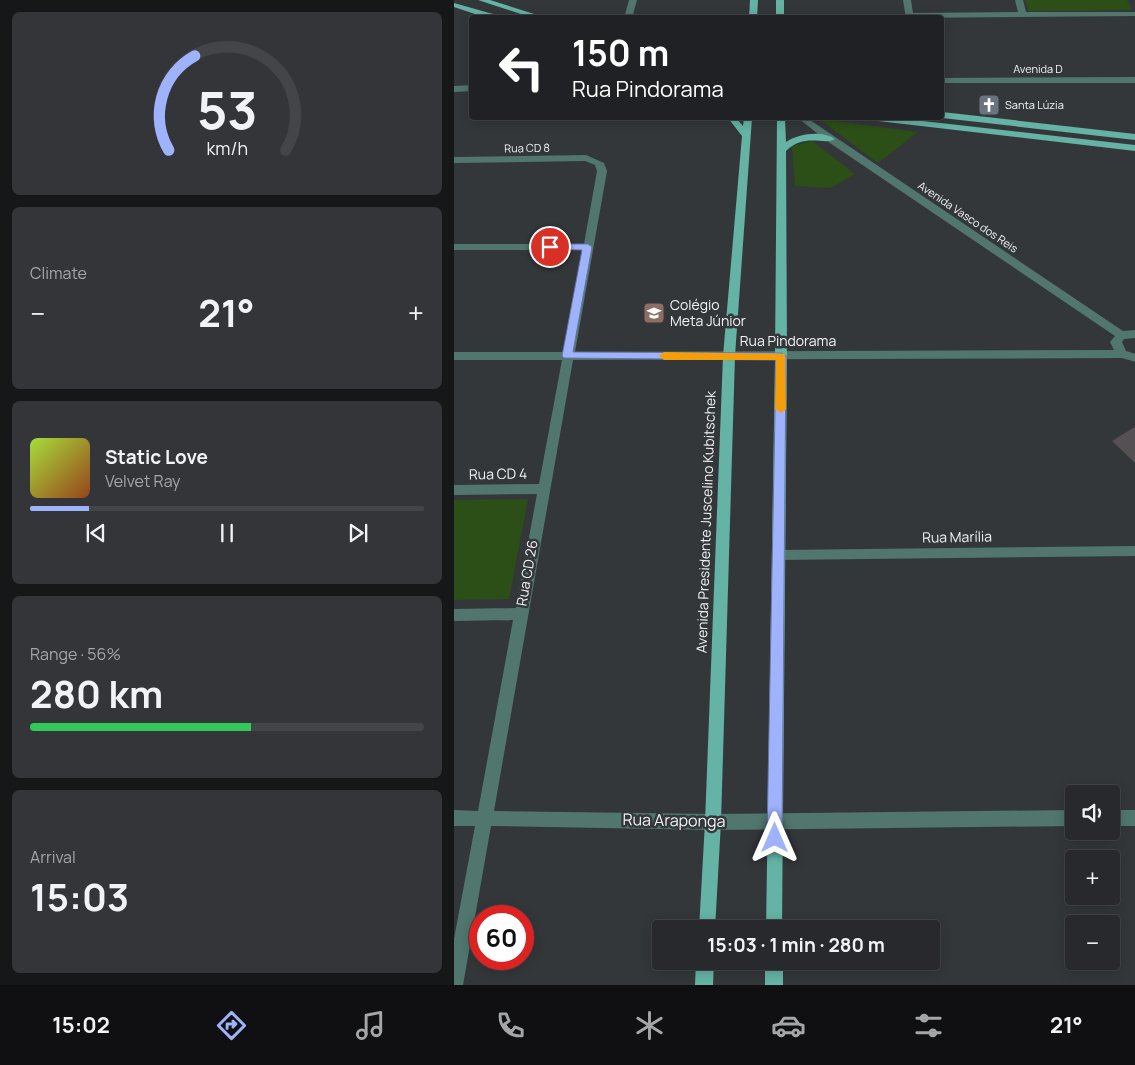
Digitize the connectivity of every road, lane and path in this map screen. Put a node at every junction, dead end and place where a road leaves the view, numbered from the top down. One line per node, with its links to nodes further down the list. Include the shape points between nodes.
1 (482, 0): 10 (main road)
2 (633, 0): 11 (street)
3 (754, 0): 12 (main road)
4 (780, 0): 13 (main road)
5 (907, 0): 14 (street)
6 (1019, 0): 15 (street)
7 (454, 5): 9 (main road)
8 (1135, 14): 15 (street)
9 (487, 15)
10 (533, 15)
11 (629, 15)
12 (754, 15)
13 (780, 15)
14 (910, 15)
15 (1023, 15): 16 (street)
16 (944, 16)
17 (1135, 80): 18 (street, Avenida D)
18 (944, 81)
19 (469, 88): 20 (street)
20 (454, 89)
21 (944, 115): 28 (main road)
22 (734, 120): 27 (main road)
23 (748, 120): 27 (main road, Avenida Presidente Juscelino Kubitschek)
24 (781, 120): 31 (main road)
25 (805, 120): 29 (street, Avenida Vasco dos Reis)
26 (895, 120): 30 (main road)
27 (746, 135): 41 (main road, Avenida Presidente Juscelino Kubitschek)
28 (1135, 137)
29 (830, 139): 31 (main road, via 796,139); 37 (street, Avenida Vasco dos Reis)
30 (1135, 148)
31 (781, 150): 42 (main road)
32 (454, 160): 33 (street, Rua CD 8, via 586,158)
33 (599, 163): 35 (street, Rua CD 26, via 602,171)
34 (454, 246): 35 (street)
35 (588, 247): 40 (street, Rua CD 26)
36 (1135, 334): 37 (street)
37 (1121, 335): 38 (street, via 1116,346)
38 (1122, 354): 42 (street, Rua Pindorama); 43 (street, Rua Pindorama)
39 (454, 356): 40 (street, Rua Pindorama)
40 (567, 356): 41 (street, Rua Pindorama); 44 (street, Rua CD 26)
41 (729, 356): 42 (street, Rua Pindorama); 56 (main road, Avenida Presidente Juscelino Kubitschek)
42 (781, 356): 47 (main road)
43 (1135, 358)
44 (543, 488): 45 (street, Rua CD 4); 48 (street, Rua CD 26)
45 (454, 490)
46 (1135, 551): 47 (street, Rua Marília)
47 (779, 555): 55 (main road)
48 (520, 614): 49 (street); 51 (street, Rua CD 26)
49 (454, 615)
50 (454, 818): 51 (street, Rua Araponga)
51 (484, 818): 56 (street, Rua Araponga); 61 (street, Rua CD 26)
52 (1065, 818): 55 (street, Rua Araponga)
53 (1120, 818): 54 (street)
54 (1135, 818)
55 (775, 820): 56 (street, Rua Araponga); 58 (main road)
56 (713, 822): 57 (main road, Avenida Presidente Juscelino Kubitschek)
57 (708, 920)
58 (774, 920)
59 (705, 970): 62 (main road)
60 (774, 970): 63 (main road)
61 (454, 984)
62 (704, 985)
63 (774, 985)

